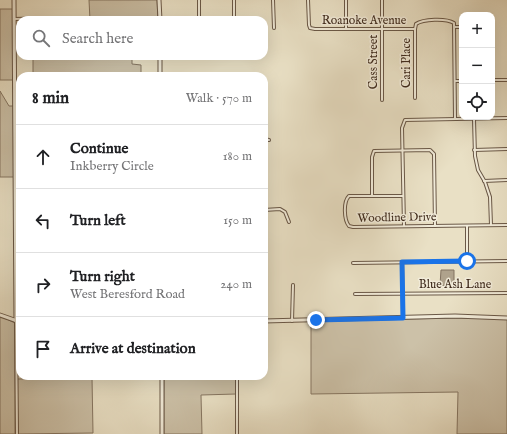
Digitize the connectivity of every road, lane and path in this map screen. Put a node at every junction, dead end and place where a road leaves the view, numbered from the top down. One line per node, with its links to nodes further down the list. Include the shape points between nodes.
1 (14, 0): 12 (street)
2 (159, 0): 9 (street)
3 (199, 0): 10 (street)
4 (234, 0): 11 (street)
5 (273, 0): 15 (street)
6 (308, 0): 16 (street, Roanoke Avenue, via 310,28)
7 (346, 0): 16 (street)
8 (382, 0): 17 (street, Cass Street)
9 (160, 16)
10 (199, 16)
11 (234, 16)
12 (14, 19): 35 (street)
13 (455, 27): 14 (street, Roanoke Avenue); 18 (street, Roanoke Avenue, via 454,23 448,21 422,21 416,24); 23 (street)
14 (459, 27)
15 (274, 28)
16 (346, 29): 17 (street, Roanoke Avenue)
17 (382, 29): 18 (street, Roanoke Avenue); 26 (street, Cass Street)
18 (415, 29): 25 (street, Cari Place)
19 (160, 60): 20 (street)
20 (160, 72)
21 (495, 80): 22 (street)
22 (507, 80)
23 (455, 81): 24 (street); 27 (street)
24 (459, 81)
25 (415, 98)
26 (382, 100)
27 (455, 118): 28 (street); 33 (street, via 405,120 402,128)
28 (459, 118)
29 (495, 118): 30 (street)
30 (507, 118)
31 (474, 120): 34 (street)
32 (507, 149): 34 (street)
33 (403, 150): 38 (street, via 372,153); 39 (street); 45 (street, via 430,150 434,154)
34 (474, 150): 37 (street, via 478,170)
35 (16, 170)
36 (507, 180): 37 (street)
37 (484, 181): 42 (street, via 490,197)
38 (372, 196): 39 (street, Woodline Drive); 44 (street, Woodline Drive, via 347,198 348,226)
39 (403, 196): 44 (street)
40 (268, 210): 41 (street, via 280,209 285,212)
41 (289, 222)
42 (491, 225): 43 (street, Woodline Drive); 46 (street, Woodline Drive)
43 (507, 225)
44 (404, 226): 45 (street, Woodline Drive)
45 (435, 226): 46 (street, Woodline Drive)
46 (467, 226): 47 (street)
47 (467, 261): 48 (street); 49 (street)
48 (507, 261)
49 (402, 262): 50 (street); 54 (street)
50 (353, 263)
51 (293, 285): 60 (street)
52 (507, 293): 54 (street, Blue Ash Lane)
53 (355, 294): 54 (street, Blue Ash Lane)
54 (402, 294): 56 (street)
55 (0, 315): 58 (street)
56 (403, 318): 57 (street); 60 (street)
57 (507, 318)
58 (16, 321)
59 (268, 321): 60 (street)
60 (292, 321)
61 (17, 380): 64 (street)
62 (162, 380): 65 (street)
63 (237, 380): 66 (street)
64 (17, 434)
65 (162, 434)
66 (238, 434)

